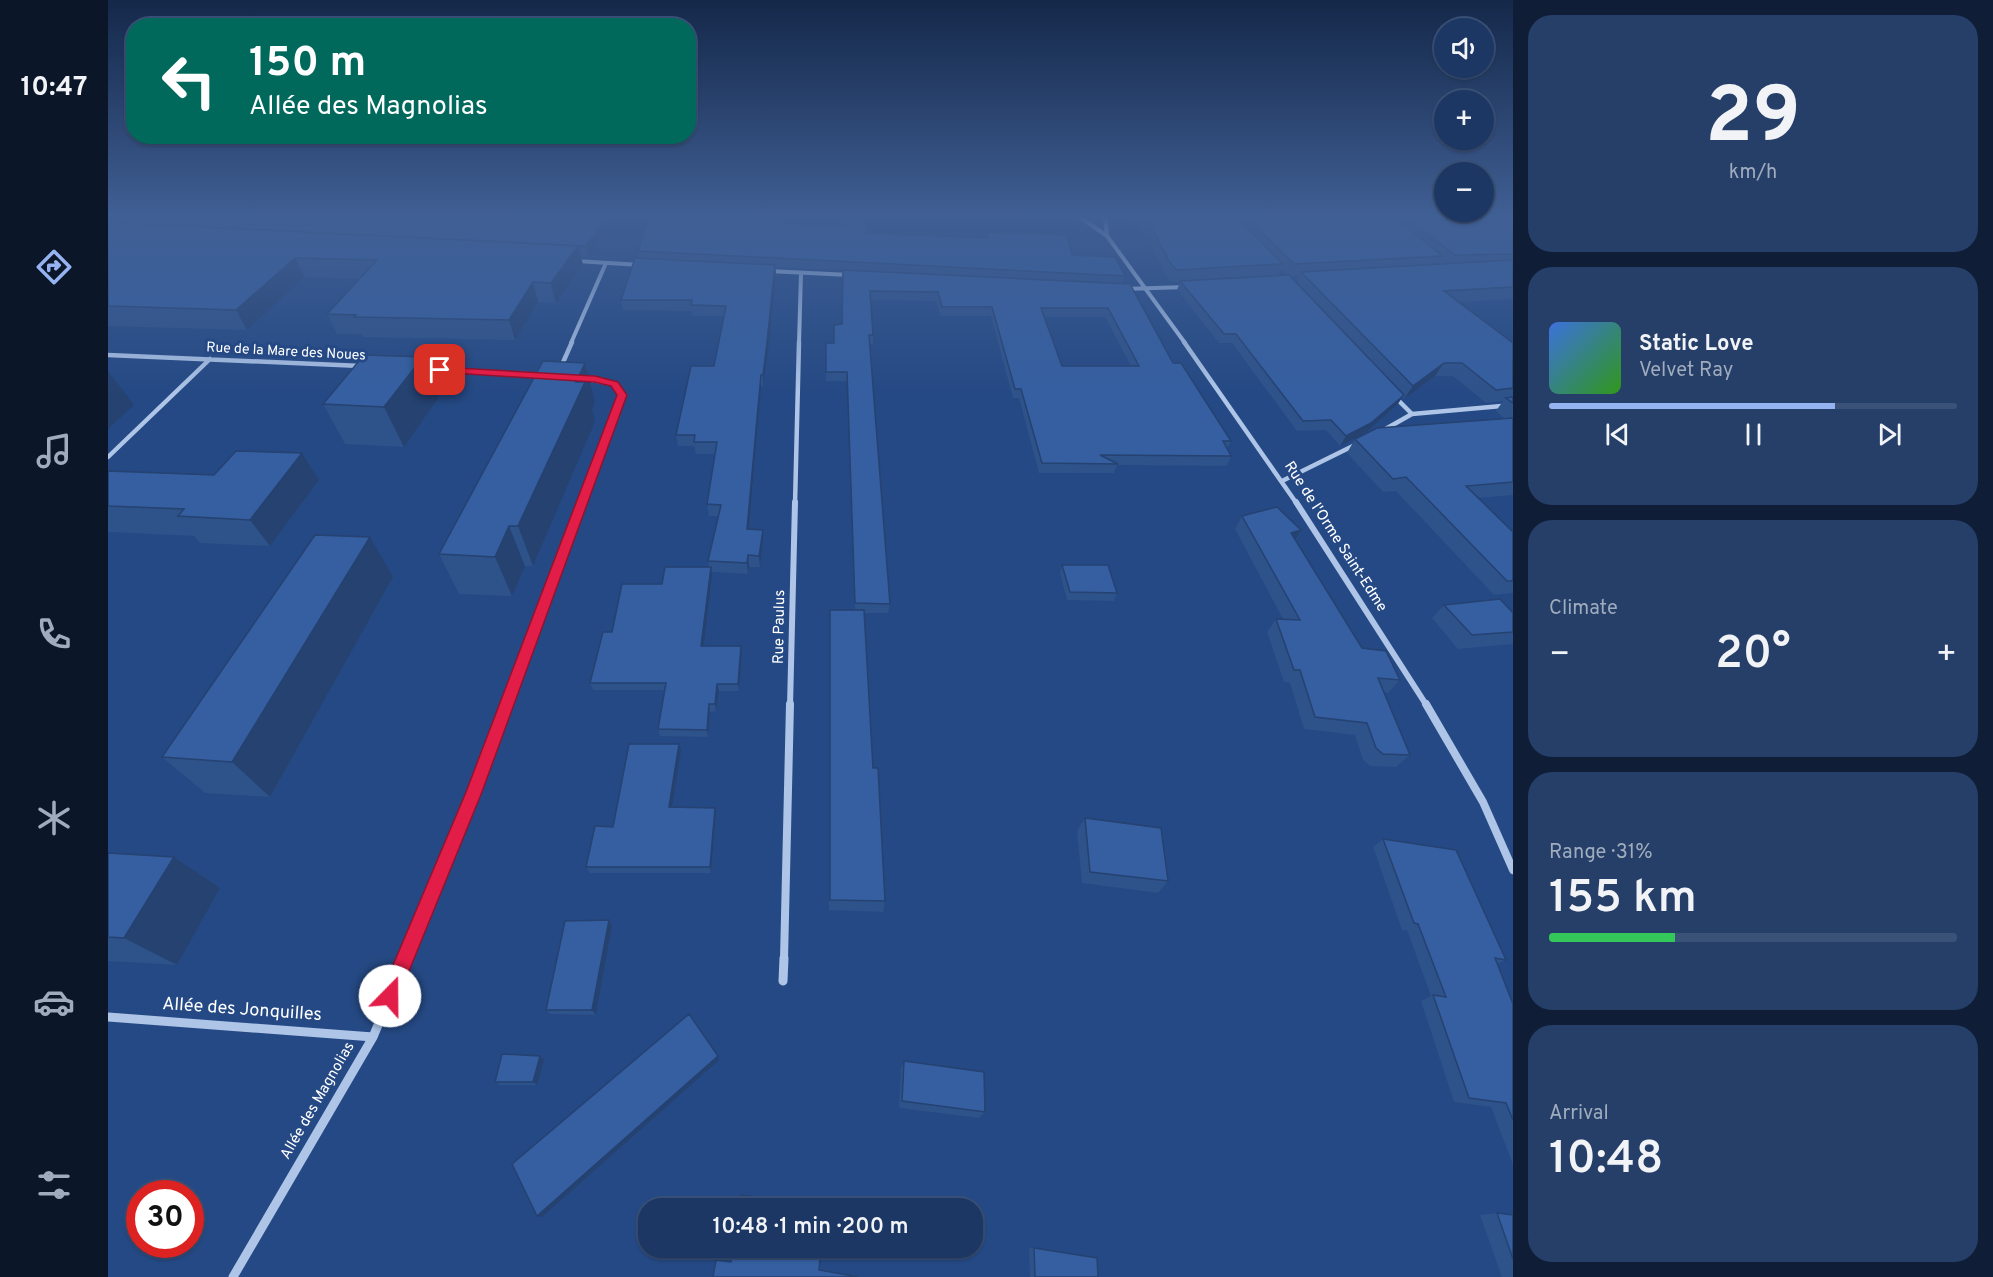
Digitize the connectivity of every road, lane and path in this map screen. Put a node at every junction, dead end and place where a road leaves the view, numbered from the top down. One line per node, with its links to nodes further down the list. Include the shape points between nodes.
1 (601, 275): 14 (street)
2 (801, 275): 24 (street, Rue Paulus)
3 (832, 275): 5 (street)
4 (1136, 275): 8 (street, Rue de l'Orme Saint-Edme)
5 (859, 276)
6 (1190, 286): 8 (street)
7 (1116, 288): 8 (street)
8 (1147, 289): 22 (street, Rue de l'Orme Saint-Edme)
9 (108, 355): 10 (street, Rue de la Mare des Noues)
10 (210, 359): 11 (street, Rue de la Mare des Noues); 21 (street)
11 (367, 367)
12 (412, 369): 13 (street)
13 (546, 375)
14 (557, 376)
15 (576, 377): 26 (street, Allée des Magnolias, via 614,384 622,395 474,792)
16 (1388, 389): 18 (street)
17 (1513, 405): 18 (street)
18 (1412, 414): 19 (street)
19 (1374, 435)
20 (1365, 440): 22 (street)
21 (108, 457)
22 (1282, 481): 23 (street, Rue de l'Orme Saint-Edme, via 1412,680 1483,802)
23 (1513, 870)
24 (783, 981)
25 (108, 1017): 26 (street, Allée des Jonquilles)
26 (373, 1036): 27 (street, Allée des Magnolias)
27 (233, 1277)

